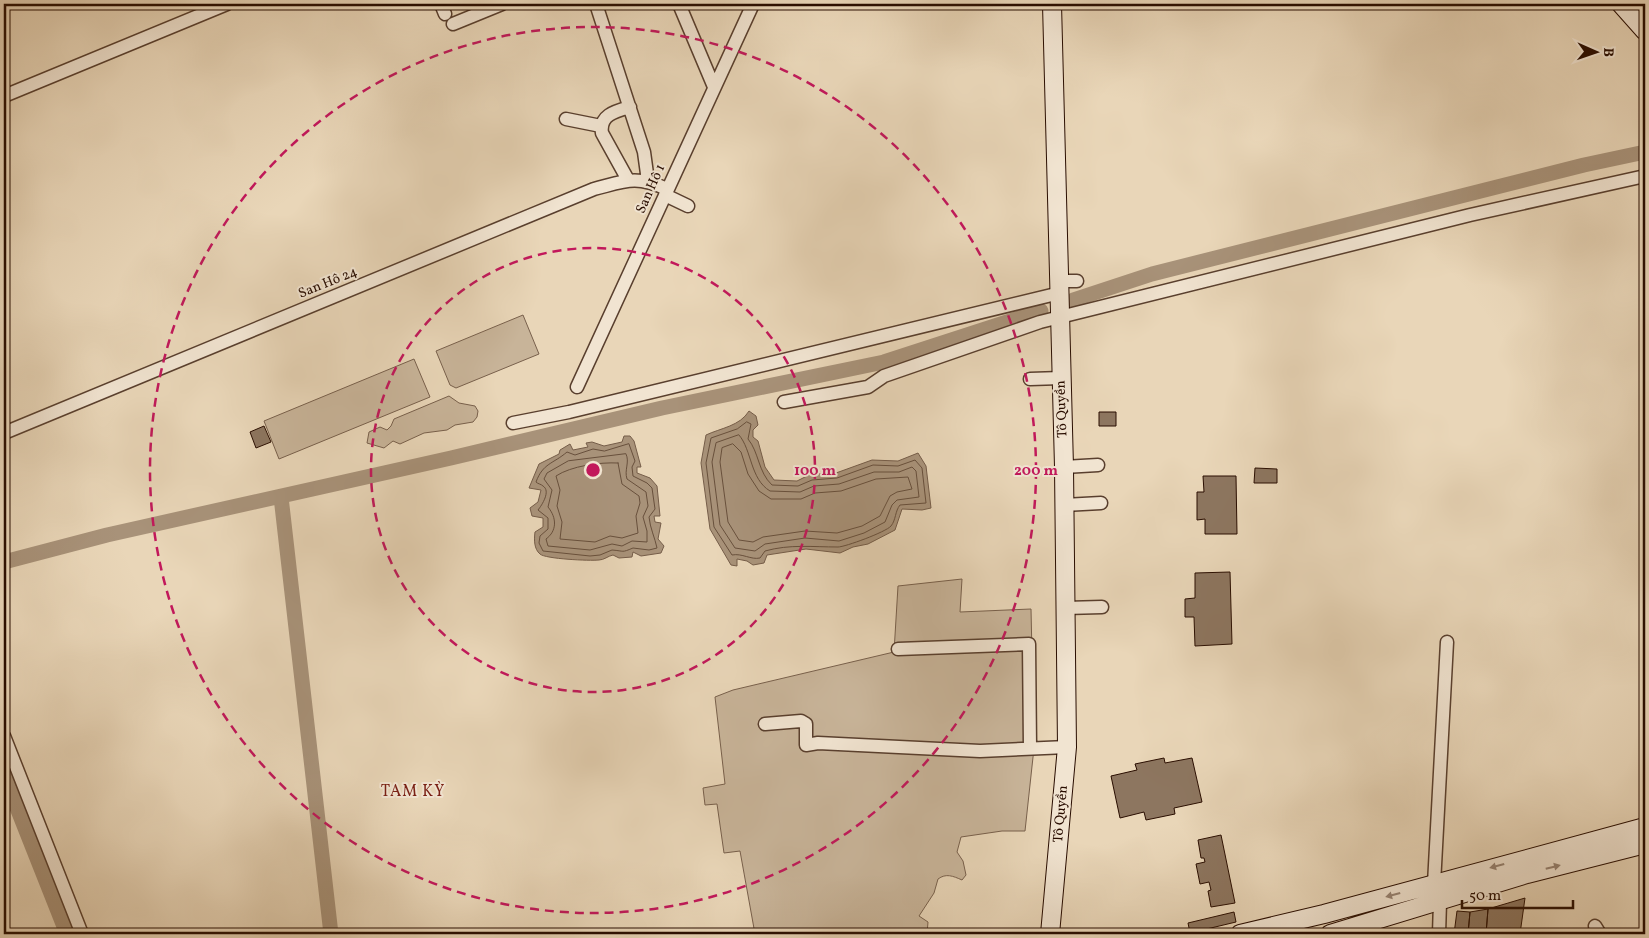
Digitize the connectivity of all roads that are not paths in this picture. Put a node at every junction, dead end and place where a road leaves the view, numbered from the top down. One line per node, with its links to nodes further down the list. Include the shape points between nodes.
1 (227, 4): 11 (street)
2 (502, 4): 8 (street)
3 (596, 4): 12 (street)
4 (679, 4): 10 (street)
5 (753, 4): 10 (street, San Hô 1)
6 (1052, 4): 21 (main road, Tô Quyền)
7 (1621, 4): 9 (main road)
8 (446, 14)
9 (1645, 31)
10 (714, 87): 18 (street, San Hô 1)
11 (4, 96)
12 (630, 107): 14 (street, via 614,111); 17 (street, via 644,152)
13 (566, 119): 14 (street)
14 (601, 126): 16 (street)
15 (1645, 176): 22 (street, via 1470,215)
16 (628, 180): 17 (street, San Hô 24); 28 (street, San Hô 24, via 594,189)
17 (648, 181): 18 (street, San Hô 24)
18 (666, 192): 19 (street, San Hô 24); 25 (street, San Hô 1)
19 (688, 206)
20 (1077, 281): 21 (street)
21 (1060, 287): 22 (main road, Tô Quyền); 27 (street)
22 (1060, 318): 23 (main road, Tô Quyền); 26 (street, via 884,376 868,387)
23 (1061, 378): 24 (street); 30 (main road, Tô Quyền)
24 (1030, 380)
25 (577, 387)
26 (784, 402)
27 (513, 424)
28 (4, 433)
29 (1098, 465): 30 (street)
30 (1064, 467): 32 (main road, Tô Quyền)
31 (1101, 503): 32 (street)
32 (1064, 505): 34 (main road, Tô Quyền)
33 (1102, 607): 34 (street)
34 (1065, 608): 39 (main road, Tô Quyền)
35 (1447, 642): 43 (street)
36 (898, 649): 40 (street, via 1029,644)
37 (765, 724): 40 (street, via 801,721 806,724 806,745 980,751)
38 (4, 736): 46 (street)
39 (1067, 747): 40 (street); 45 (main road, Tô Quyền)
40 (1030, 748)
41 (1645, 827): 43 (main road, one-way to 43)
42 (1645, 844): 44 (main road, one-way to 42, via 1527,874)
43 (1437, 883): 44 (main road); 47 (main road, one-way to 47)
44 (1440, 902): 48 (main road); 49 (street)
45 (1051, 931)
46 (82, 934)
47 (1240, 934)
48 (1330, 934)
49 (1439, 934)

